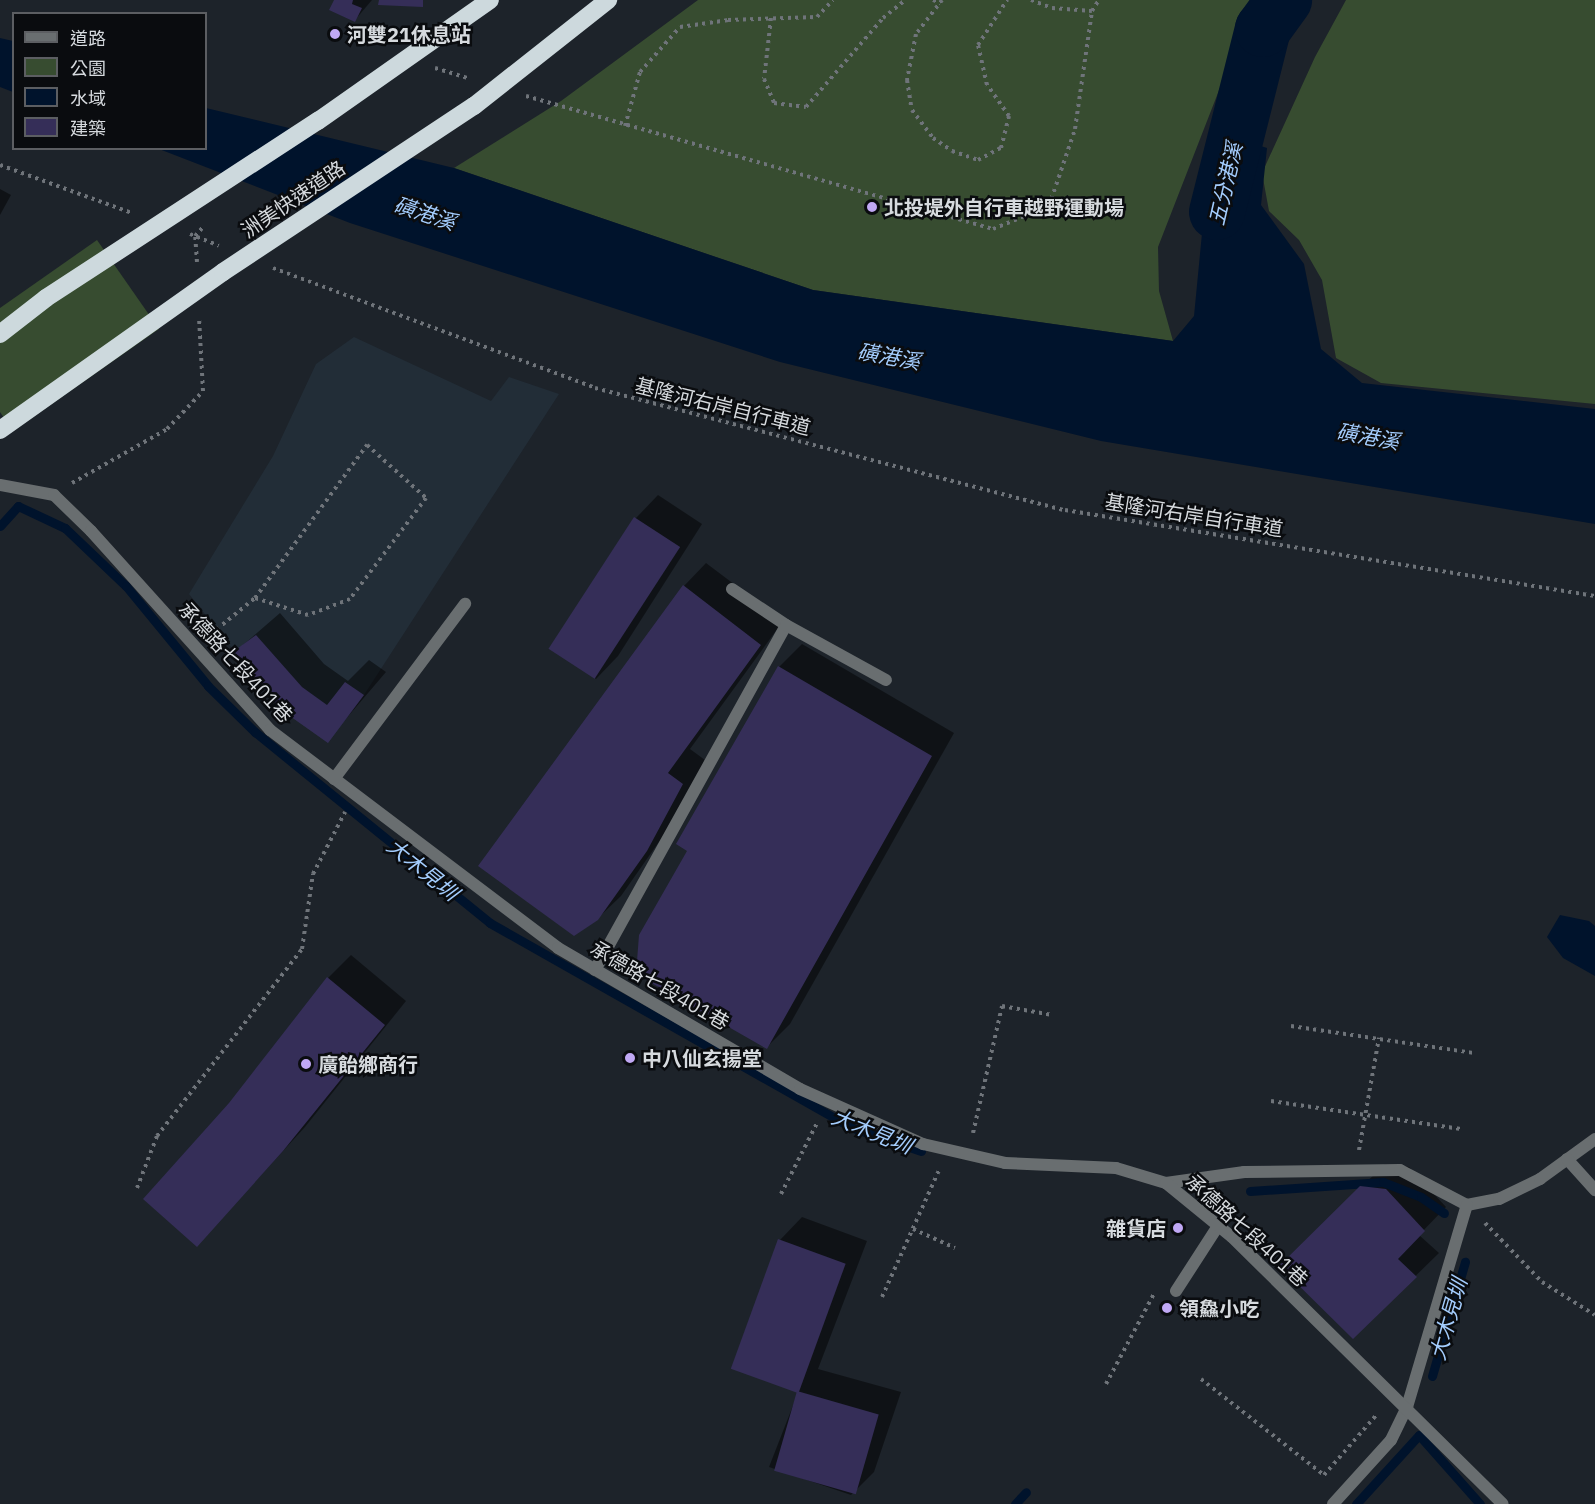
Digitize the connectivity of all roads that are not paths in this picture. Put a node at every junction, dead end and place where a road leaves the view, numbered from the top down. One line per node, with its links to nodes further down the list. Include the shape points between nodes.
1 (490, 0): 3 (highway, bridge, via 318,121 46,298)
2 (608, 0): 4 (highway, 洲美快速道路, bridge, via 474,106 223,272)
3 (0, 334)
4 (0, 430)
5 (0, 485): 10 (street, 承德路七段401巷, via 54,495 92,531 270,730)
6 (732, 589): 8 (street)
7 (465, 604): 10 (street)
8 (786, 625): 9 (street); 11 (street)
9 (886, 680)
10 (334, 779): 11 (street, 承德路七段401巷, via 558,948)
11 (595, 969): 14 (street, 承德路七段401巷, via 828,1102 923,1144 1005,1163 1116,1168)
12 (1595, 1138): 13 (street)
13 (1567, 1160): 15 (street); 16 (street, via 1540,1179 1499,1199)
14 (1166, 1184): 16 (street, via 1244,1172 1400,1170); 17 (street, 承德路七段401巷)
15 (1595, 1190)
16 (1467, 1205): 19 (street)
17 (1218, 1226): 18 (street); 19 (street, 承德路七段401巷)
18 (1176, 1291)
19 (1407, 1407): 20 (street, via 1391,1440); 21 (street, 承德路七段401巷)
20 (1333, 1504)
21 (1503, 1504)

